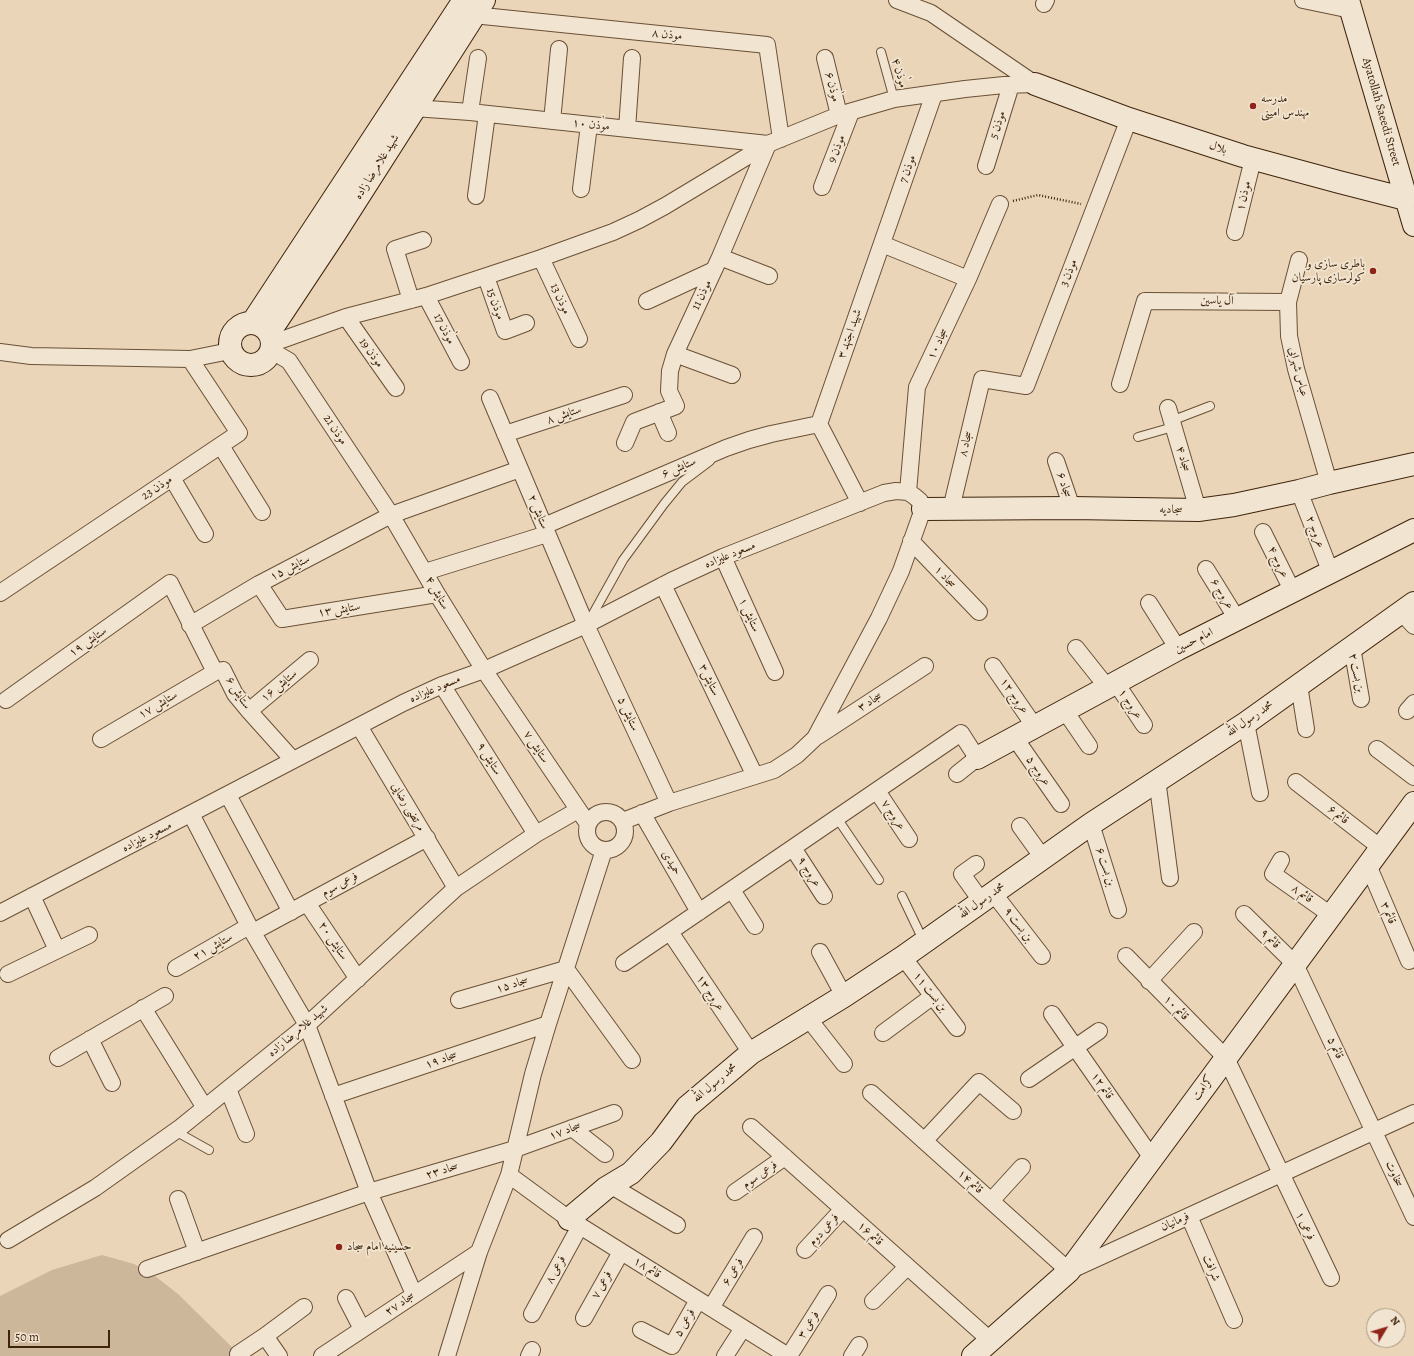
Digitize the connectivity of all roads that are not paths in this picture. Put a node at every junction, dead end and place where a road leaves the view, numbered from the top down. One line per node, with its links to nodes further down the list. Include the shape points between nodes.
1 (897, 0): 5 (street)
2 (1303, 0): 4 (street)
3 (474, 5): 15 (street, شهید غلامرضا زاده); 23 (street, موذن ۸, via 767,45); 45 (street, شهید غلامرضا زاده)
4 (1349, 5): 30 (street, Ayatollah Saeedi Street)
5 (932, 6): 11 (street)
6 (559, 49): 20 (street)
7 (881, 52): 14 (lane, موٰذن ۴)
8 (478, 58): 16 (street)
9 (632, 58): 22 (street)
10 (825, 58): 18 (street, موٰذن ۶)
11 (1035, 84): 12 (street); 19 (street, بلال)
12 (1011, 85): 13 (street); 25 (street, موذن 5)
13 (934, 94): 14 (street); 33 (street, موذن 7)
14 (894, 100): 18 (street)
15 (414, 108): 16 (street, موٰذن ۱۰); 45 (street, شهید غلامرضا زاده)
16 (470, 112): 17 (street, موٰذن ۱۰)
17 (487, 114): 20 (street, موٰذن ۱۰); 28 (street)
18 (845, 114): 23 (street); 26 (street, موذن 9)
19 (1129, 119): 24 (street, بلال); 53 (street, موذن 3, via 1026,386)
20 (552, 121): 21 (street, موٰذن ۱۰)
21 (589, 125): 22 (street, موٰذن ۱۰); 27 (street)
22 (626, 129): 23 (street, موٰذن ۱۰)
23 (775, 141): 34 (street, via 639,220); 36 (street, موذن 11)
24 (1253, 159): 30 (street, بلال); 31 (street, موذن ۱)
25 (986, 166)
26 (822, 187)
27 (581, 189)
28 (476, 196)
29 (1000, 204): 39 (street, سجاد ۱۰)
30 (1411, 212)
31 (1235, 232)
32 (423, 240): 40 (street, موٰذن 17, via 395,249)
33 (882, 244): 39 (street); 61 (street, شهید اجتهد ۳)
34 (541, 258): 38 (street); 46 (street, موذن 13)
35 (1299, 260): 42 (street, عباس شهرابی)
36 (717, 264): 37 (street); 41 (street); 49 (street, موذن 11)
37 (769, 276)
38 (486, 277): 40 (street); 44 (street, موذن 15, via 505,331)
39 (968, 278): 74 (street, سجاد ۱۰, via 917,387)
40 (419, 298): 43 (street); 51 (street, موٰذن 17)
41 (647, 300)
42 (1288, 302): 54 (street, آل یاسین, via 1145,301); 72 (street, عباس شهرابی, via 1289,336 1296,369)
43 (346, 318): 45 (street); 55 (street, موذن 19)
44 (526, 323)
45 (266, 337): 47 (street, via 242,325 234,331 229,341); 47 (street, via 264,361 255,366 245,365 236,360); 81 (street, موذن 21, via 289,361)
46 (579, 339)
47 (230, 351): 50 (street)
48 (0, 352): 50 (street, via 31,356)
49 (675, 354): 52 (street); 59 (street, موذن 11, via 670,371 669,390 676,406)
50 (190, 359): 66 (street, موذن 23, via 239,433)
51 (462, 362)
52 (732, 375)
53 (982, 379): 77 (street, سجاد ۸)
54 (1120, 384)
55 (396, 388)
56 (624, 395): 63 (street, ستایش ۸)
57 (490, 398): 63 (street, ستایش ۲)
58 (1210, 406): 60 (lane)
59 (660, 412): 62 (street); 65 (street, موذن 11, via 634,422)
60 (1171, 419): 64 (lane); 79 (street, سجاد ۴)
61 (819, 424): 67 (street, ستایش ۶, via 771,434); 75 (street)
62 (668, 433)
63 (505, 434): 70 (street, ستایش ۲)
64 (1138, 436)
65 (625, 444)
66 (220, 446): 71 (street, موذن 23); 80 (street)
67 (726, 448): 82 (street, ستایش ۶); 102 (lane, via 682,482 664,504 623,560)
68 (1056, 461): 76 (street, سجاد ۶)
69 (1414, 464): 72 (street, سجادیه)
70 (520, 469): 81 (street); 82 (street, ستایش ۲)
71 (172, 478): 85 (street); 95 (street, موذن 23)
72 (1329, 483): 73 (street, سجادیه)
73 (1300, 491): 79 (street, سجادیه); 90 (street, عروج ۲)
74 (908, 492): 75 (street, مسعود علیزاده, via 884,493); 78 (street, via 920,501)
75 (860, 503): 87 (street, مسعود علیزاده)
76 (1072, 508): 77 (street, سجادیه); 79 (street, سجادیه)
77 (951, 509): 78 (street, سجادیه)
78 (923, 510): 86 (street)
79 (1198, 510)
80 (262, 512)
81 (391, 515): 89 (street, ستایش ۴); 92 (street, ستایش ۱۵)
82 (546, 530): 89 (street); 102 (street, ستایش ۲)
83 (1414, 530): 90 (street, امام حسین)
84 (1263, 532): 94 (street, عروج ۴)
85 (205, 534)
86 (912, 541): 98 (street, سجاد ۱); 124 (street, via 879,618)
87 (723, 557): 93 (street, مسعود علیزاده); 111 (street, ستایش ۱)
88 (1206, 569): 100 (street, عروج ۶)
89 (425, 572): 96 (street, ستایش ۴)
90 (1331, 573): 94 (street, امام حسین)
91 (170, 583): 101 (street, ستایش ۶); 116 (street, ستایش ۱۹)
92 (259, 584): 96 (street, ستایش ۱۳, via 282,619); 101 (street, ستایش ۱۵)
93 (663, 585): 102 (street, مسعود علیزاده); 132 (street, ستایش۳)
94 (1293, 592): 100 (street, امام حسین)
95 (0, 593)
96 (437, 594): 109 (street, ستایش ۴)
97 (1149, 603): 105 (street)
98 (979, 612)
99 (1410, 614): 103 (street, محمد رسول الله)
100 (1237, 619): 105 (street, امام حسین)
101 (190, 625): 110 (street, ستایش ۶)
102 (586, 625): 109 (street, مسعود علیزاده); 139 (street, ستایش ۵)
103 (1352, 647): 114 (street, محمد رسول الله); 115 (street, بن بست ۲)
104 (1076, 648): 113 (street, عروج ۱)
105 (1178, 649): 113 (street, امام حسین)
106 (310, 660): 118 (street, ستایش ۱۶)
107 (925, 666): 124 (street, سجاد ۳)
108 (993, 666): 122 (street, عروج ۱۲)
109 (484, 670): 112 (street, مسعود علیزاده); 142 (street, ستایش ۷)
110 (215, 672): 118 (street, ستایش ۶, via 223,670 235,694); 126 (street, ستایش ۱۷)
111 (775, 672)
112 (442, 685): 121 (street, مسعود علیزاده); 150 (street, ستایش ۹)
113 (1112, 685): 117 (street, امام حسین); 120 (street, عروج ۱)
114 (1299, 685): 119 (street, محمد رسول الله); 123 (street)
115 (1362, 699)
116 (6, 700)
117 (1065, 711): 122 (street, امام حسین); 127 (street)
118 (249, 712): 130 (street, ستایش ۶)
119 (1246, 723): 134 (street, محمد رسول الله); 137 (street)
120 (1144, 725)
121 (359, 726): 130 (street, مسعود علیزاده); 151 (street, مرتضی رضایی)
122 (1035, 727): 125 (street, امام حسین)
123 (1306, 729)
124 (815, 738): 132 (street, via 784,764)
125 (1015, 738): 129 (street, امام حسین); 141 (street, عروج ۵)
126 (101, 739)
127 (1088, 746)
128 (1377, 749): 133 (street)
129 (977, 758): 131 (street); 136 (street, via 961,733)
130 (293, 760): 138 (street, مسعود علیزاده)
131 (957, 774)
132 (755, 776): 139 (street)
133 (1414, 777)
134 (1157, 779): 148 (street, محمد رسول الله); 160 (street)
135 (1296, 782): 154 (street, قائم ۶)
136 (877, 791): 145 (street); 152 (street, عروج ۷)
137 (1260, 793)
138 (228, 795): 144 (street, مسعود علیزاده); 170 (street)
139 (669, 803): 143 (street)
140 (1414, 803): 154 (street, کرامت)
141 (1061, 804)
142 (578, 810): 147 (street, ستایش ۷); 150 (street, شهید غلامرضا زاده)
143 (642, 813): 146 (street); 171 (street, حمیدی)
144 (191, 814): 164 (street, مسعود علیزاده); 176 (street)
145 (837, 818): 153 (street); 161 (lane)
146 (623, 820): 147 (street, via 617,814 608,811 600,812); 155 (street, via 626,829 620,845)
147 (588, 824): 155 (street, via 590,841)
148 (1091, 824): 156 (street, محمد رسول الله); 169 (street, بن بست ۶)
149 (1020, 826): 156 (street)
150 (536, 834): 162 (street, شهید غلامرضا زاده)
151 (426, 838): 162 (street, مرتضی رضایی); 168 (street, فرعی سوم)
152 (909, 839)
153 (793, 848): 163 (street); 165 (street, عروج ۹)
154 (1380, 848): 158 (street, کرامت)
155 (604, 850): 190 (street)
156 (1043, 858): 167 (street, محمد رسول الله)
157 (976, 864): 167 (street, بن بست ۹, via 962,874)
158 (1368, 866): 174 (street, کرامت); 186 (street, قائم ۳)
159 (1277, 867): 174 (street, قائم ۸)
160 (1170, 878)
161 (879, 880)
162 (456, 888): 192 (street, شهید غلامرضا زاده)
163 (732, 890): 171 (street); 175 (street)
164 (32, 896): 172 (street, مسعود علیزاده); 181 (street)
165 (824, 896)
166 (902, 896): 180 (lane)
167 (988, 898): 180 (street, محمد رسول الله); 183 (street, بن بست ۹)
168 (307, 903): 170 (street, فرعی سوم); 192 (street, ستایش ۲۰)
169 (1118, 910)
170 (291, 912): 176 (street, فرعی سوم)
171 (699, 912): 177 (street)
172 (0, 913)
173 (1244, 914): 188 (street, قائم ۹)
174 (1331, 915): 188 (street, کرامت)
175 (755, 926)
176 (251, 929): 189 (street, ستایش ۲۱); 201 (street)
177 (670, 932): 187 (street); 208 (street, عروج ۱۳)
178 (1194, 932): 193 (street)
179 (89, 935): 181 (street)
180 (924, 942): 185 (street, محمد رسول الله)
181 (56, 950): 191 (street)
182 (820, 952): 195 (street)
183 (1042, 956)
184 (1126, 956): 193 (street, قائم ۱۰)
185 (903, 957): 195 (street, محمد رسول الله); 196 (street, بن بست ۱۱)
186 (1409, 961)
187 (624, 964)
188 (1295, 964): 210 (street, کرامت); 225 (street, قائم ۵)
189 (176, 968)
190 (566, 969): 197 (street, سجاد ۱۵); 202 (street); 211 (street)
191 (8, 974)
192 (358, 978): 201 (street, شهید غلامرضا زاده)
193 (1149, 981): 210 (street, قائم ۱۰)
194 (165, 996): 198 (street)
195 (844, 996): 200 (street, محمد رسول الله)
196 (933, 996): 203 (street, بن بست ۱۱); 205 (street)
197 (458, 1000)
198 (143, 1008): 206 (street); 218 (street)
199 (1052, 1014): 207 (street, قائم ۱۲)
200 (808, 1018): 208 (street, محمد رسول الله); 212 (street)
201 (307, 1024): 215 (street, شهید غلامرضا زاده); 217 (street)
202 (548, 1024): 217 (street, سجاد ۱۹); 228 (street)
203 (957, 1028)
204 (1099, 1031): 207 (street)
205 (883, 1034)
206 (90, 1039): 209 (street); 214 (street)
207 (1074, 1047): 213 (street); 232 (street, قائم ۱۲)
208 (751, 1053): 236 (street, محمد رسول الله, via 687,1107 661,1142 631,1173)
209 (58, 1058)
210 (1226, 1058): 232 (street, کرامت); 234 (street)
211 (632, 1060)
212 (844, 1064)
213 (1029, 1079)
214 (112, 1083)
215 (228, 1089): 218 (street, شهید غلامرضا زاده); 226 (street)
216 (871, 1093): 227 (street, قائم ۱۴)
217 (333, 1096): 237 (street)
218 (205, 1108): 224 (street, شهید غلامرضا زاده)
219 (1013, 1111): 227 (street, via 979,1082)
220 (614, 1113): 223 (street, سجاد ۱۷)
221 (1414, 1113): 225 (street, فرمانیان)
222 (751, 1127): 231 (street, قائم ۱۶)
223 (572, 1128): 228 (street, سجاد ۱۷); 230 (street)
224 (175, 1131): 229 (lane); 247 (street, شهید غلامرضا زاده, via 95,1188)
225 (1374, 1131): 234 (street, فرمانیان); 243 (street, سخاوت)
226 (246, 1134)
227 (924, 1141): 240 (street, قائم ۱۴)
228 (515, 1149): 235 (street); 237 (street, سحاد ۲۳)
229 (209, 1150)
230 (605, 1154)
231 (785, 1158): 238 (street, فرعی سوم); 241 (street, قائم ۱۶)
232 (1152, 1158): 254 (street, کرامت)
233 (1022, 1167): 240 (street)
234 (1280, 1174): 242 (street, فرمانیان); 255 (street, فرعی ۱)
235 (509, 1175): 244 (street, قائم ۱۸); 250 (street)
236 (610, 1185): 244 (street, محمد رسول الله); 245 (street)
237 (369, 1192): 249 (street, سحاد ۲۳); 256 (street)
238 (735, 1192)
239 (178, 1199): 249 (street)
240 (991, 1201): 254 (street, قائم ۱۴)
241 (842, 1209): 248 (street, فرعی دوم); 252 (street, قائم ۱۶)
242 (1189, 1216): 254 (street, فرمانیان); 264 (street, شرافت)
243 (1414, 1217)
244 (574, 1222): 251 (street, قائم ۱۸); 262 (street, فرعی ۸)
245 (677, 1224)
246 (754, 1237): 260 (street, فرعی ۶)
247 (8, 1240)
248 (805, 1250)
249 (197, 1252): 253 (street, سحاد ۲۳)
250 (478, 1252): 256 (street, سجاد ۲۷); 273 (street)
251 (621, 1252): 260 (street, قائم ۱۸); 263 (street, فرعی ۷)
252 (907, 1267): 259 (street); 269 (street, قائم ۱۶)
253 (147, 1269)
254 (1069, 1270): 269 (street, کرامت)
255 (1331, 1278)
256 (414, 1294): 266 (street, سجاد ۲۷)
257 (828, 1294): 275 (street, فرعی ۳)
258 (346, 1298): 266 (street)
259 (873, 1301)
260 (704, 1304): 265 (street, قائم ۱۸); 267 (street, فرعی ۵, via 672,1346)
261 (304, 1307): 268 (street)
262 (532, 1314)
263 (584, 1318)
264 (1234, 1320)
265 (743, 1328): 274 (street); 275 (street, قائم ۱۸)
266 (362, 1329): 272 (street, سجاد ۲۷)
267 (641, 1330)
268 (265, 1336): 270 (street); 271 (street)
269 (990, 1340): 276 (street, کرامت)
270 (238, 1354)
271 (279, 1356)
272 (322, 1356)
273 (447, 1356)
274 (725, 1356)
275 (789, 1356)
276 (973, 1356)

